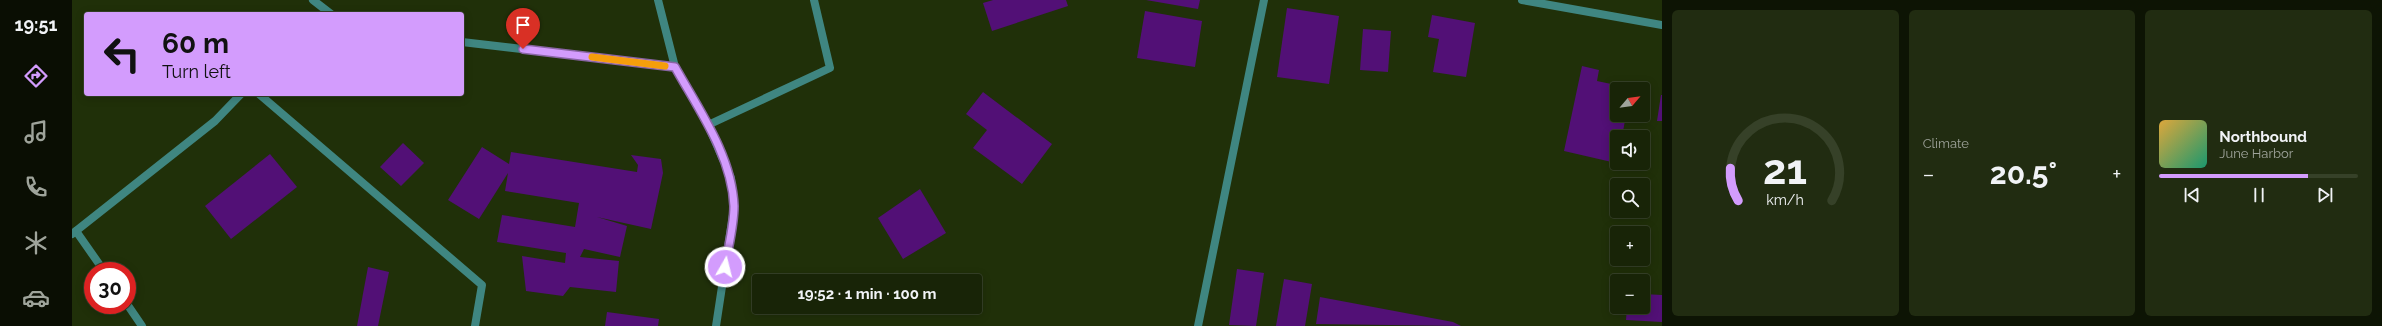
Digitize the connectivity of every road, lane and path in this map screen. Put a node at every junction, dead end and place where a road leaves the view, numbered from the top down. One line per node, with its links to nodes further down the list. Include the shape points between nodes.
1 (313, 0): 6 (street)
2 (658, 0): 9 (street)
3 (814, 0): 12 (street, via 830,68)
4 (1264, 0): 19 (street)
5 (1522, 0): 7 (street)
6 (325, 12)
7 (1662, 24)
8 (464, 42): 9 (street)
9 (675, 67): 12 (street)
10 (239, 96): 13 (street, via 215,121)
11 (261, 96): 17 (street, via 482,285)
12 (708, 125): 18 (street, via 731,178 734,208)
13 (74, 232): 14 (street)
14 (97, 262)
15 (134, 314): 16 (street)
16 (142, 326)
17 (475, 326)
18 (716, 326)
19 (1198, 326)

